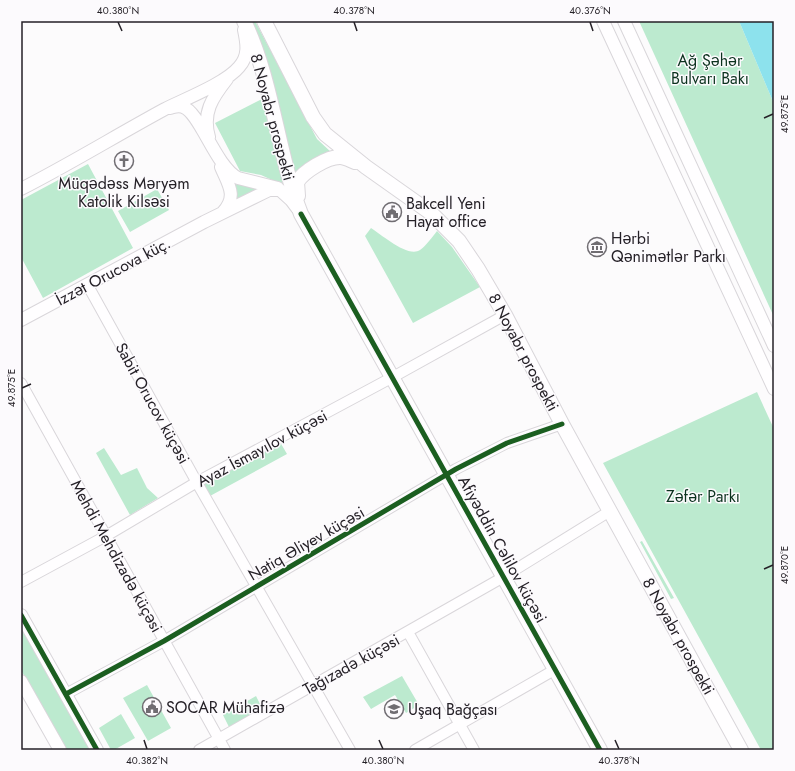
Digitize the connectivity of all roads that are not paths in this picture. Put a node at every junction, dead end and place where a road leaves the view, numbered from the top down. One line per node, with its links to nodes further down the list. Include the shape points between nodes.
1 (243, 21): 5 (main road, via 247,52 242,64); 11 (highway, 8 Noyabr prospekti, via 259,57 290,184)
2 (264, 21): 8 (highway, 8 Noyabr prospekti, via 320,128)
3 (603, 21): 19 (main road)
4 (624, 21): 16 (main road)
5 (229, 77): 6 (main road); 7 (main road, via 211,103 206,118 208,136)
6 (165, 109): 7 (main road, via 178,106 187,109); 9 (main road)
7 (214, 151): 10 (main road, via 228,171 238,178); 12 (main road, via 232,196)
8 (366, 167): 11 (highway, via 338,157 305,172 296,185); 14 (highway, 8 Noyabr prospekti, via 419,204 449,230 478,269)
9 (21, 189)
10 (280, 190): 11 (main road); 12 (main road, İzzət Orucova küç., via 263,193)
11 (301, 214): 17 (highway, Afiyəddin Cəlilov küçəsi)
12 (219, 215): 13 (main road, İzzət Orucova küç.)
13 (87, 284): 15 (main road, İzzət Orucova küç.); 22 (street, Sabit Orucov küçəsi)
14 (505, 315): 17 (street, Ayaz İsmayılov küçəsi); 20 (highway, 8 Noyabr prospekti)
15 (21, 320)
16 (774, 346)
17 (393, 377): 21 (highway, Afiyəddin Cəlilov küçəsi); 22 (street, Ayaz İsmayılov küçəsi)
18 (21, 383): 24 (street, Mehdi Mehdizadə küçəsi)
19 (774, 389)
20 (562, 424): 21 (street, Natiq Əliyev küçəsi, via 507,443); 23 (highway, 8 Noyabr prospekti)
21 (447, 475): 25 (highway, Afiyəddin Cəlilov küçəsi); 27 (street, Natiq Əliyev küçəsi)
22 (197, 482): 24 (street, Ayaz İsmayılov küçəsi); 27 (street, Sabit Orucov küçəsi)
23 (610, 511): 25 (street, Tağızadə küçəsi); 45 (highway, 8 Noyabr prospekti)
24 (106, 536): 26 (street, Ayaz İsmayılov küçəsi); 30 (street, Mehdi Mehdizadə küçəsi)
25 (504, 577): 29 (street, Tağızadə küçəsi); 31 (highway, Afiyəddin Cəlilov küçəsi)
26 (21, 582)
27 (256, 587): 30 (street, Natiq Əliyev küçəsi); 33 (street, Sabit Orucov küçəsi)
28 (21, 615): 34 (main road)
29 (408, 632): 33 (street, Tağızadə küçəsi); 35 (street)
30 (164, 641): 34 (street, Natiq Əliyev küçəsi); 36 (street, Mehdi Mehdizadə küçəsi)
31 (556, 669): 35 (street); 44 (highway, Afiyəddin Cəlilov küçəsi)
32 (21, 681): 37 (main road)
33 (312, 685): 36 (street, Tağızadə küçəsi); 41 (street, Sabit Orucov küçəsi)
34 (66, 694): 38 (main road)
35 (460, 724): 42 (street); 43 (street)
36 (219, 739): 39 (street, Tağızadə küçəsi); 40 (street, Mehdi Mehdizadə küçəsi)
37 (60, 750)
38 (97, 750)
39 (198, 750)
40 (225, 750)
41 (350, 750)
42 (415, 750)
43 (474, 750)
44 (600, 750)
45 (741, 750)

